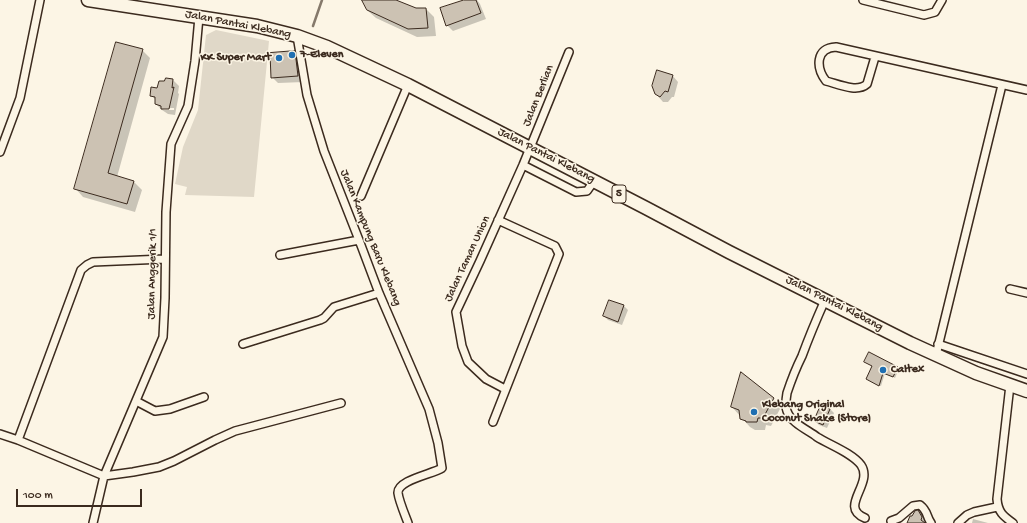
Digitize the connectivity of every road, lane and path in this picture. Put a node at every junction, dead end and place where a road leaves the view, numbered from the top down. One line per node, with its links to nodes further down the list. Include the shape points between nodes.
1 (40, 0): 13 (street, via 20,98)
2 (88, 0): 5 (highway, Jalan Pantai Klebang / 5)
3 (863, 0): 4 (street, via 924,15 935,12)
4 (942, 0)
5 (199, 16): 6 (highway, Jalan Pantai Klebang / 5); 20 (street, Jalan Anggerik 1/1, via 188,106 171,144)
6 (297, 36): 9 (highway, Jalan Pantai Klebang / 5, via 327,47); 18 (street, Jalan Kampung Baru Klebang, via 307,95 324,151)
7 (569, 52): 12 (street, Jalan Berlian)
8 (875, 57): 8 (street, via 867,84 862,88 826,81 820,71 820,55 827,49 836,47); 10 (street)
9 (408, 85): 12 (highway, Jalan Pantai Klebang / 5); 16 (street)
10 (1002, 85): 11 (street); 26 (street)
11 (1027, 90)
12 (530, 148): 14 (street, Jalan Taman Union); 15 (highway, Jalan Pantai Klebang / 5)
13 (0, 152)
14 (522, 165): 15 (street, via 576,192 587,191); 17 (street, Jalan Taman Union)
15 (594, 181): 24 (highway, Jalan Pantai Klebang / 5)
16 (361, 196)
17 (498, 220): 29 (street, Jalan Taman Union, via 456,312 462,346 468,362 486,379); 29 (street, via 555,246 559,254)
18 (359, 240): 19 (street); 22 (street, Jalan Kampung Baru Klebang)
19 (280, 255)
20 (164, 259): 32 (street, Jalan Anggerik 1/1, via 163,337); 36 (street, via 93,262 81,270)
21 (1010, 289): 23 (street)
22 (379, 293): 25 (street, via 334,307 320,320); 42 (street, Jalan Kampung Baru Klebang, via 429,409 442,468 409,480 400,487 398,492)
23 (1027, 293)
24 (825, 300): 26 (highway, Jalan Pantai Klebang / 5); 39 (street, via 790,385 787,412 792,419 853,457 861,465 864,480 854,507 860,516)
25 (243, 344)
26 (937, 349): 27 (street); 28 (highway, Jalan Pantai Klebang / 5, via 976,373)
27 (1027, 374)
28 (1010, 386): 30 (highway, Jalan Pantai Klebang / 5); 38 (street)
29 (506, 389): 34 (street)
30 (1027, 391)
31 (204, 397): 32 (street, via 170,409 155,411)
32 (136, 401): 37 (street, Jalan Anggerik 1/1)
33 (341, 403): 37 (street, via 235,431 159,467)
34 (494, 422)
35 (0, 434): 36 (street)
36 (18, 440): 37 (street)
37 (104, 476): 41 (street, Jalan Anggerik 1/1)
38 (997, 507): 44 (street, via 974,512); 45 (street, via 1003,516)
39 (866, 518)
40 (891, 521): 43 (street, via 899,518 913,506 920,505 927,512)
41 (92, 523)
42 (408, 523)
43 (931, 523)
44 (958, 523)
45 (1013, 523)

